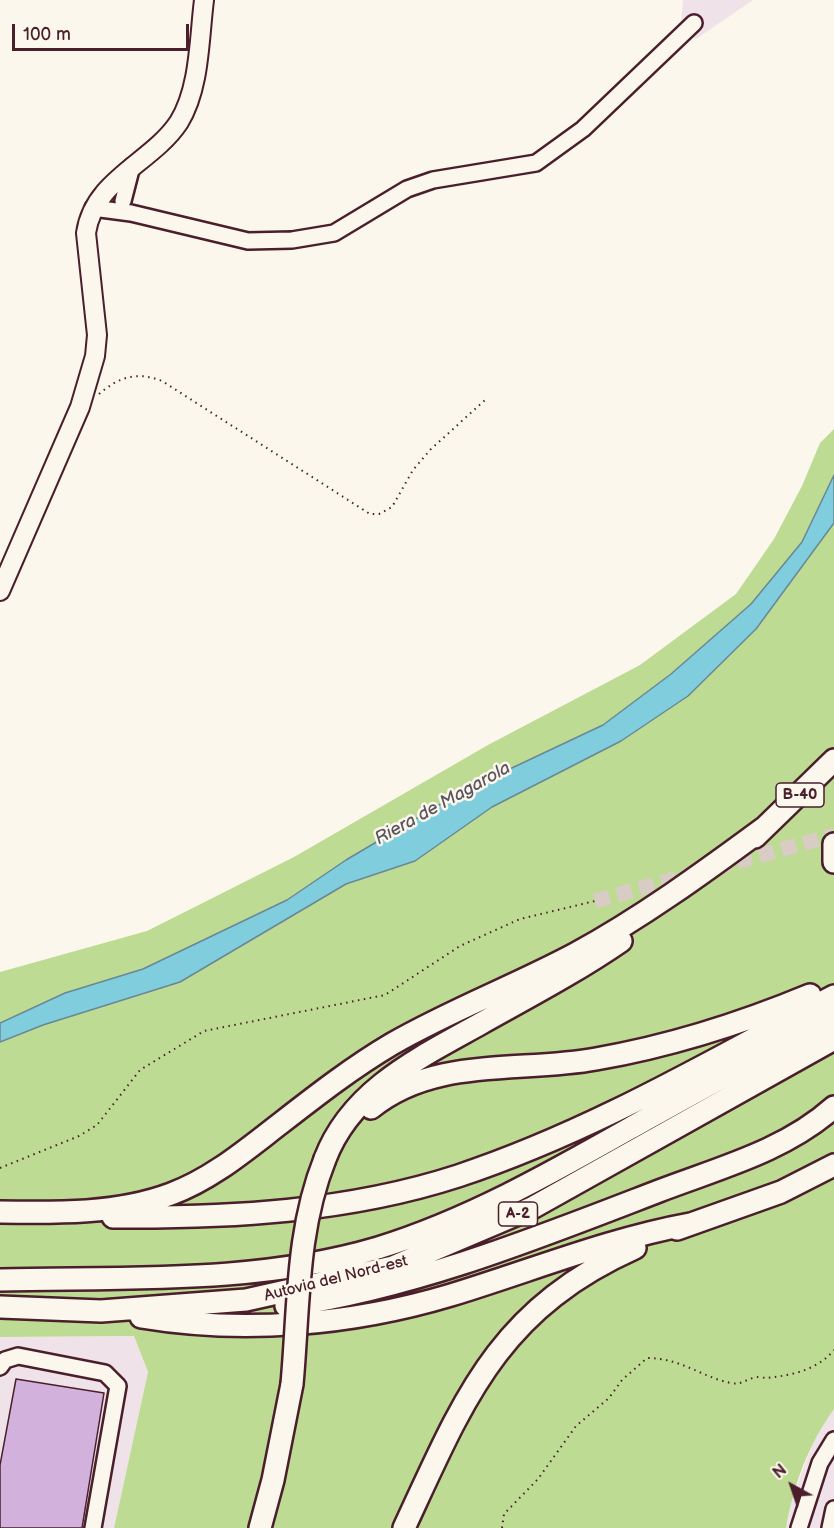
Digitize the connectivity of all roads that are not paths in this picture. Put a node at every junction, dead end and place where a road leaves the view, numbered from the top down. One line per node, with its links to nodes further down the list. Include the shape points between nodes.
1 (204, 0): 3 (main road, via 187,106 167,135)
2 (694, 23): 5 (street, via 583,129 536,163 433,180 407,189 334,233 292,240 248,241)
3 (132, 165): 4 (main road); 5 (street)
4 (110, 186): 5 (street); 6 (main road)
5 (127, 207): 6 (street)
6 (93, 208): 7 (main road, via 86,233 97,335 95,356 80,407)
7 (0, 591)
8 (834, 760): 9 (highway, B-40)
9 (764, 828): 17 (highway, via 737,855 591,962 384,1082 345,1122); 20 (highway, via 639,916 574,954 391,1045 198,1181 171,1194 134,1204)
10 (834, 844): 11 (highway)
11 (834, 862)
12 (834, 985): 17 (highway, via 743,1023 659,1047 592,1060 434,1076 378,1103 357,1120)
13 (834, 996): 20 (highway, via 621,1110 457,1176 358,1201 273,1212 186,1218 67,1217)
14 (834, 1017): 22 (highway, Autovia del Nord-est / A-2, via 522,1189 378,1248 334,1259 226,1274)
15 (834, 1039): 24 (highway, Autovia del Nord-est / A-2, via 542,1202 436,1251 393,1268 282,1293)
16 (834, 1107): 24 (highway, via 809,1128 774,1147 557,1230 414,1279 276,1307 210,1311)
17 (325, 1160): 30 (highway, bridge, via 307,1212 292,1384)
18 (834, 1165): 21 (highway, via 781,1192)
19 (0, 1212): 20 (highway)
20 (47, 1213)
21 (690, 1224): 25 (highway, via 608,1245 449,1296 336,1319 226,1326); 31 (highway, via 590,1270 548,1299 519,1326 473,1388)
22 (0, 1280)
23 (0, 1307): 25 (highway, Autovia del Nord-est / A-2)
24 (172, 1307): 25 (highway, Autovia del Nord-est / A-2)
25 (101, 1311)
26 (0, 1367): 29 (street, via 5,1360 18,1356 105,1373 118,1386)
27 (834, 1440): 32 (street, via 820,1462)
28 (834, 1509): 33 (street)
29 (93, 1528)
30 (260, 1528)
31 (405, 1528)
32 (799, 1528)
33 (830, 1528)

